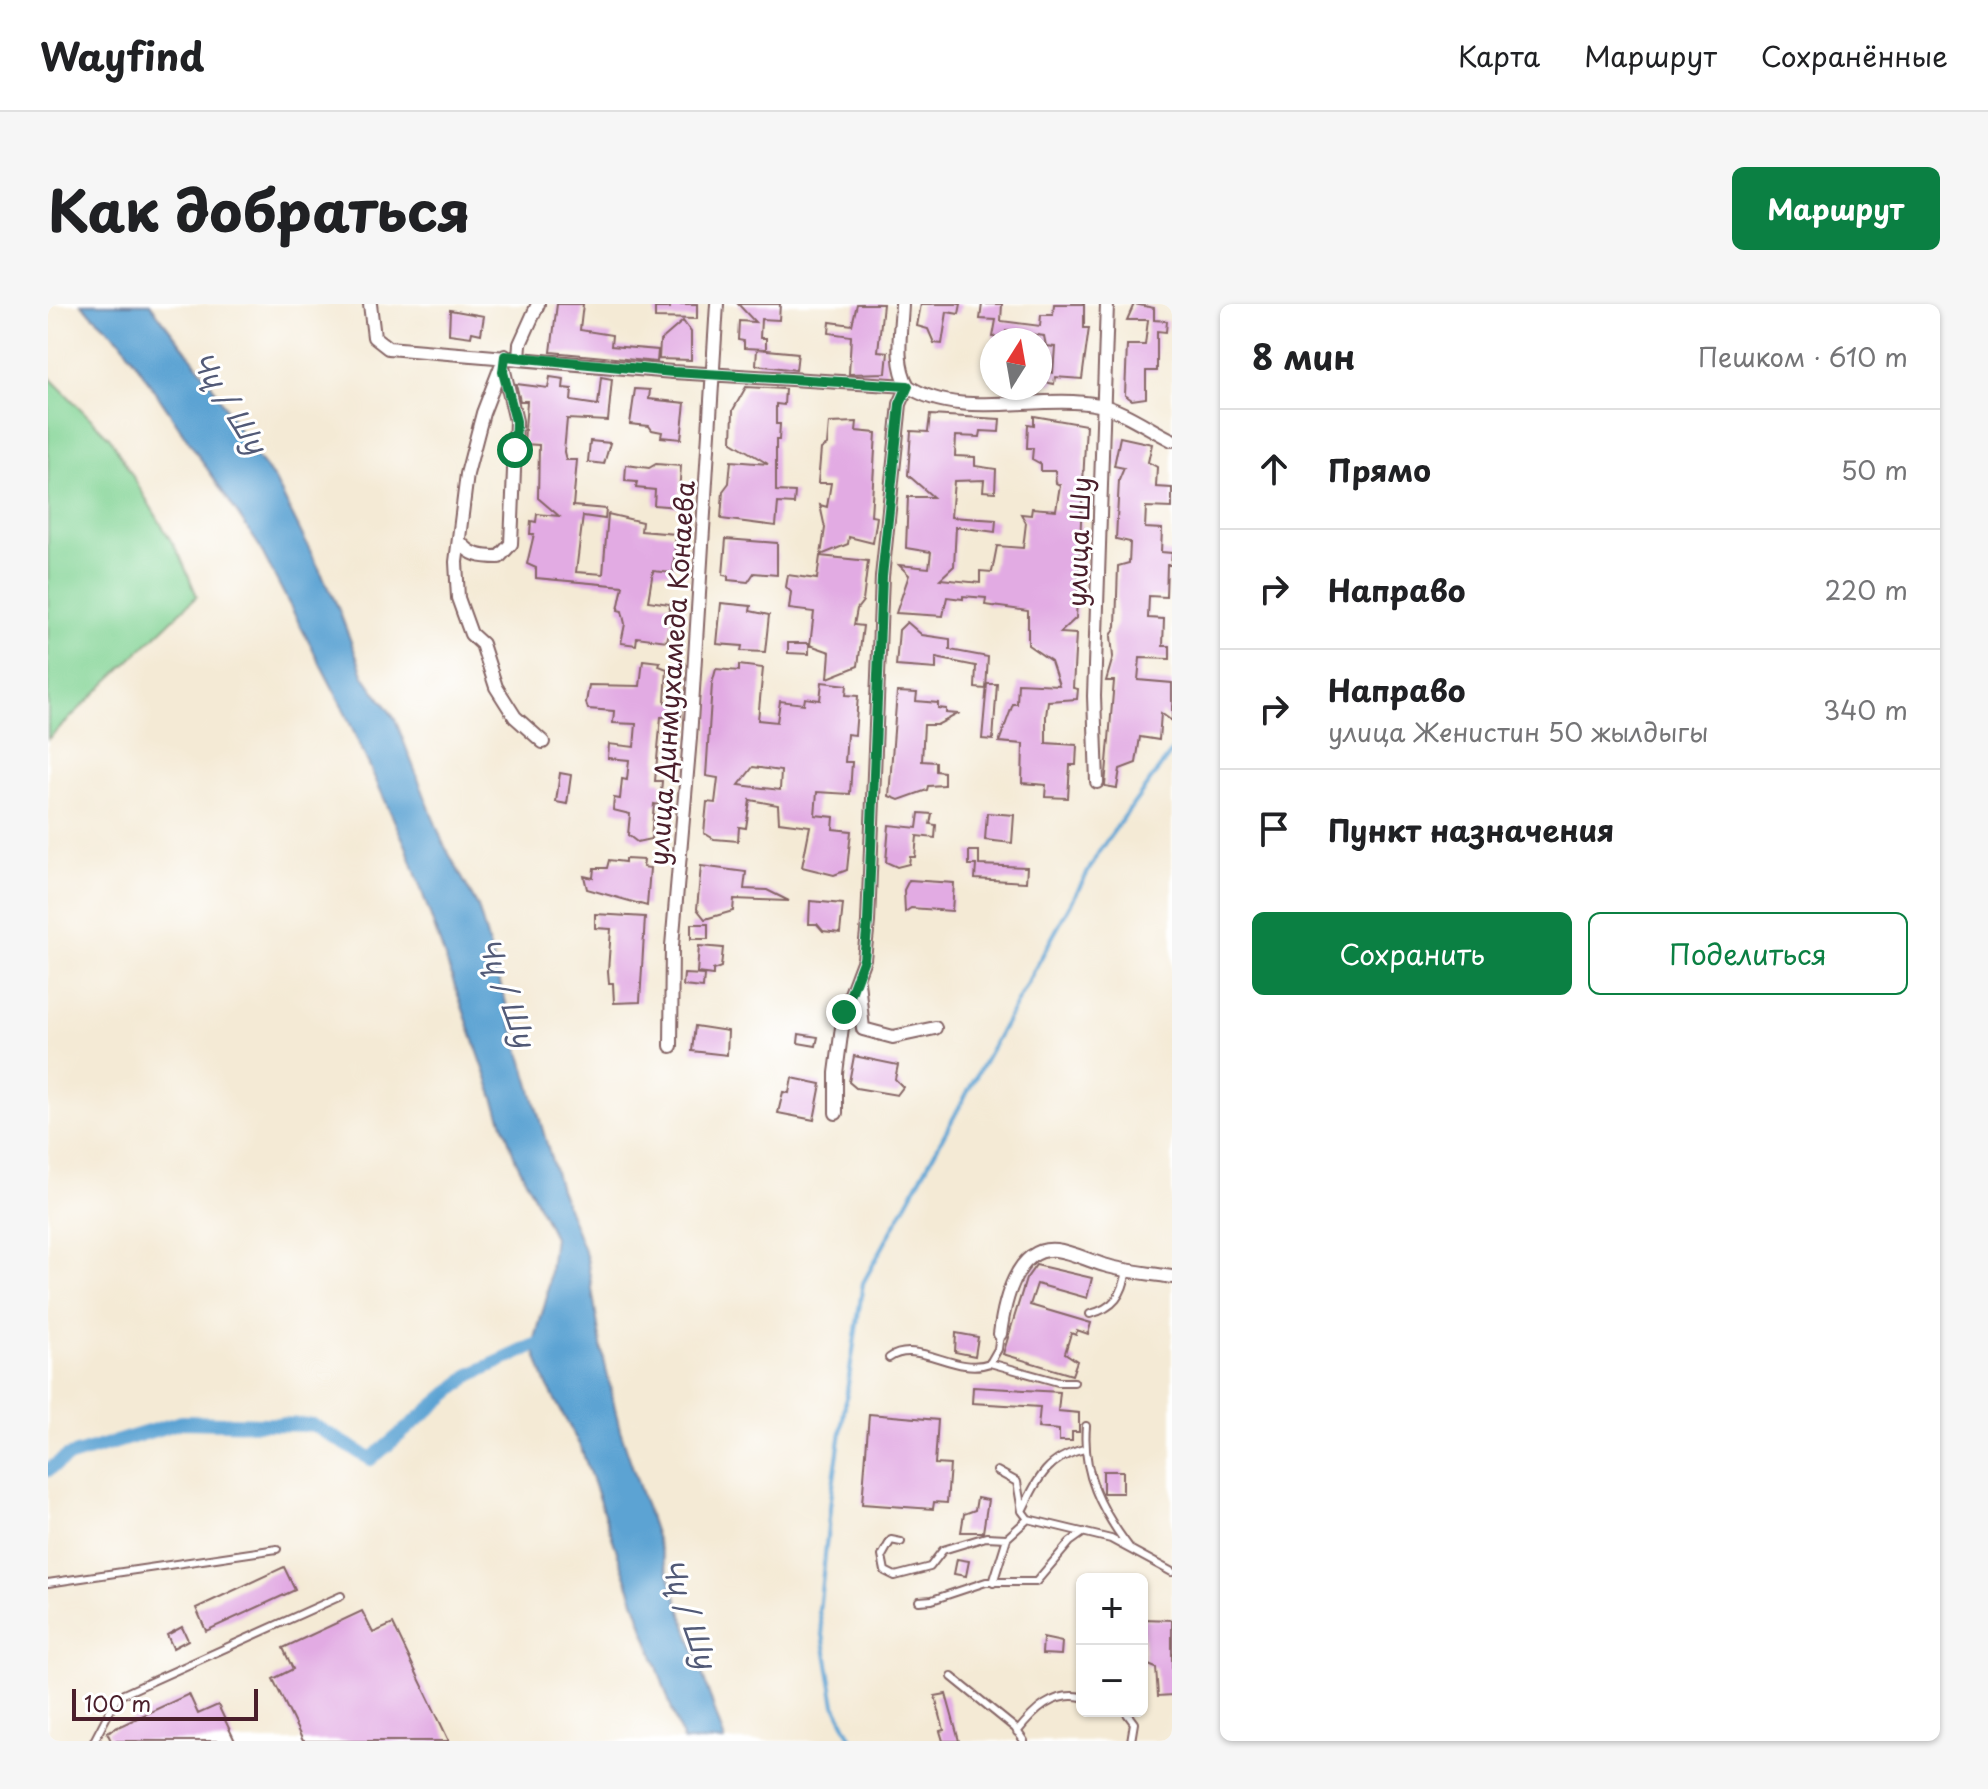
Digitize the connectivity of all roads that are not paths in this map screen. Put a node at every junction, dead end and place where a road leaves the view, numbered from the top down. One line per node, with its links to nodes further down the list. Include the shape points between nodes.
1 (370, 304): 6 (street, via 374,337 388,348)
2 (538, 304): 7 (street)
3 (717, 304): 8 (street, улица Динмухамеда Конаева)
4 (902, 304): 9 (street, via 900,359)
5 (1107, 304): 10 (street, улица Шу)
6 (505, 356): 7 (street); 12 (street, via 467,474); 12 (street, via 503,372 516,421 511,544 499,557 483,557)
7 (519, 358): 8 (street)
8 (714, 374): 9 (street); 17 (street, улица Динмухамеда Конаева, via 672,946)
9 (908, 386): 10 (street, via 943,401); 15 (street, via 900,404 882,577 868,922)
10 (1103, 405): 11 (street); 14 (street, улица Шу, via 1094,696)
11 (1172, 440)
12 (459, 541): 13 (street, via 456,579 463,616 482,644 496,687 515,717)
13 (543, 742)
14 (1097, 782)
15 (858, 981): 16 (street, via 863,1029 893,1037); 18 (street, via 844,1012)
16 (935, 1028)
17 (671, 1046)
18 (836, 1113)
19 (1127, 1270): 20 (street); 21 (lane, via 1121,1294 1108,1309); 22 (street, via 1057,1250 1039,1251 1019,1271)
20 (1172, 1277)
21 (1090, 1314)
22 (1000, 1334): 24 (lane)
23 (889, 1358): 24 (lane, via 911,1352 974,1369)
24 (990, 1363): 25 (lane)
25 (1074, 1382)
26 (1086, 1426): 27 (lane)
27 (1084, 1449): 29 (lane, via 1060,1455 1032,1489); 35 (lane, via 1112,1524)
28 (997, 1471): 29 (lane, via 1017,1482)
29 (1022, 1511): 30 (lane)
30 (1028, 1519): 31 (lane); 32 (lane)
31 (1084, 1532): 35 (lane); 38 (lane, via 1036,1582)
32 (1007, 1538): 33 (lane, via 986,1537 943,1550 930,1567 895,1576 885,1571 882,1556 891,1540); 38 (lane)
33 (901, 1542)
34 (277, 1549): 37 (lane)
35 (1131, 1550): 36 (lane)
36 (1172, 1572)
37 (48, 1583)
38 (993, 1583): 40 (lane)
39 (341, 1596): 45 (lane, via 117,1697)
40 (919, 1601)
41 (952, 1677): 44 (lane)
42 (1076, 1696): 44 (lane, via 1039,1705)
43 (1130, 1717): 47 (lane, via 1134,1723)
44 (1017, 1732): 46 (lane)
45 (94, 1741)
46 (1024, 1741)
47 (1131, 1741)

